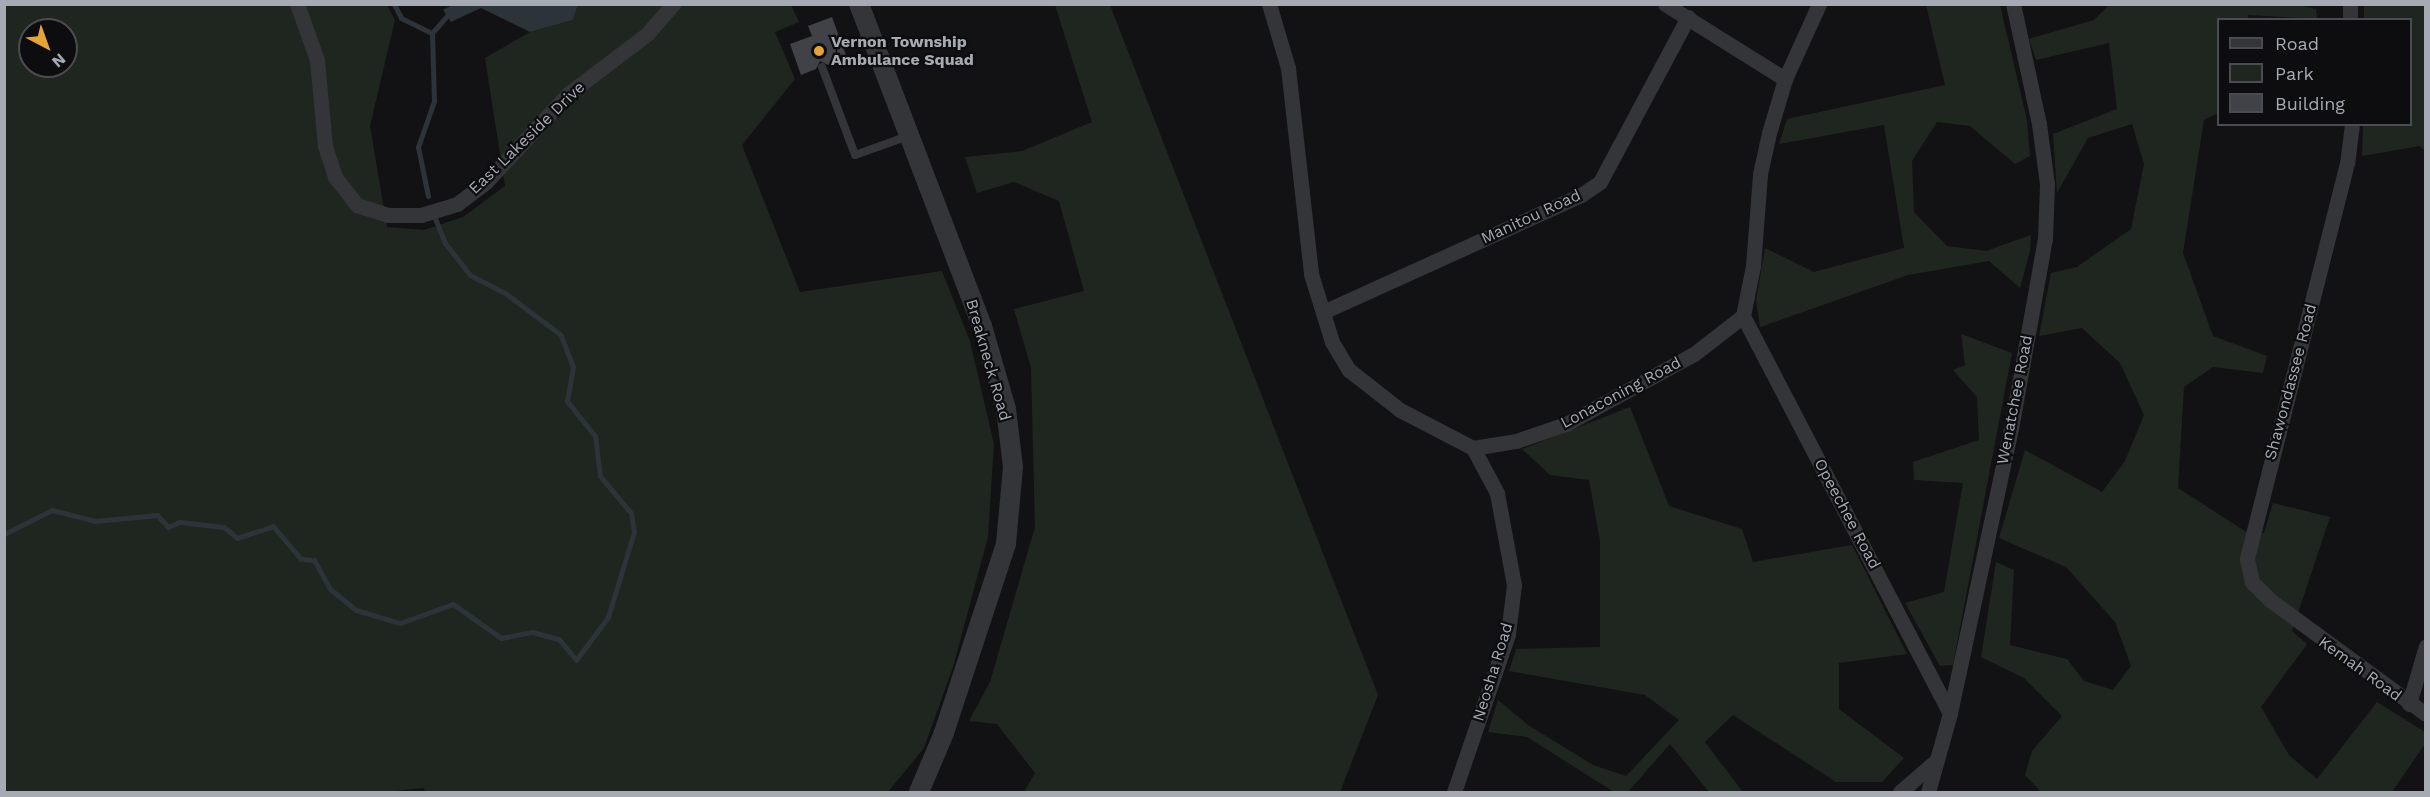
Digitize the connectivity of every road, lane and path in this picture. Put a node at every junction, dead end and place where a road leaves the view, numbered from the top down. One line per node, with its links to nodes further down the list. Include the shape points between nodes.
1 (297, 4): 2 (street, East Lakeside Drive, via 317,60 325,146 335,177 357,205 387,215 421,215 457,204 486,182 568,94 646,34)
2 (673, 4)
3 (859, 4): 12 (street, Breakneck Road)
4 (1269, 4): 13 (street, via 1288,68 1311,273)
5 (1665, 4): 8 (street)
6 (1818, 4): 10 (street)
7 (2013, 4): 19 (street, Wenatchee Road, via 2039,124 2047,184 2045,239 2011,429)
8 (1688, 17): 10 (street); 13 (street, Manitou Road, via 1650,84 1613,164 1600,182 1581,195)
9 (822, 67): 12 (lane, via 855,155)
10 (1785, 79): 14 (street, via 1760,174 1753,266)
11 (2352, 126): 16 (street, Shawondassee Road, via 2347,164 2247,559 2252,582)
12 (909, 135): 22 (street, Breakneck Road, via 982,326 1006,409 1012,467 1006,544 944,733)
13 (1323, 312): 15 (street, via 1332,342 1349,370 1400,411)
14 (1743, 315): 15 (street, Lonaconing Road, via 1694,354 1566,424 1516,441); 19 (street, Opeechee Road)
15 (1473, 448): 23 (street, Neosha Road, via 1497,493 1514,585 1508,634)
16 (2296, 622): 18 (street, Kemah Road)
17 (2426, 646): 18 (street)
18 (2409, 704): 20 (street, Kemah Road)
19 (1950, 713): 21 (street, Wenatchee Road)
20 (2426, 714)
21 (1938, 760): 24 (street); 25 (street, Wenatchee Road)
22 (919, 792)
23 (1454, 792)
24 (1900, 792)
25 (1928, 792)

